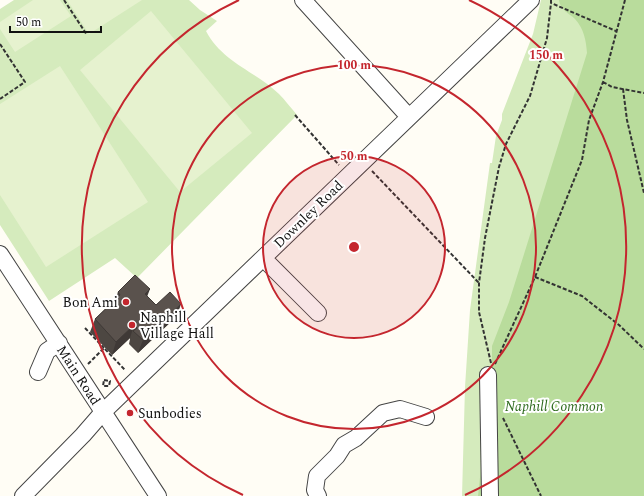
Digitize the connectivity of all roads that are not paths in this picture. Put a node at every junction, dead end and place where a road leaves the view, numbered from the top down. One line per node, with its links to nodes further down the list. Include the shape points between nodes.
1 (303, 0): 3 (street)
2 (532, 0): 3 (street, Downley Road)
3 (409, 116): 5 (street, Downley Road)
4 (0, 254): 7 (street, Main Road)
5 (263, 258): 6 (street); 10 (street, Downley Road)
6 (318, 313)
7 (59, 344): 8 (street, via 47,351); 10 (street, Main Road)
8 (38, 372)
9 (488, 375): 15 (street)
10 (103, 412): 12 (street, Downley Road); 13 (street, Main Road)
11 (426, 417): 14 (street, via 400,409 383,413 356,438 344,445 317,476 315,490)
12 (23, 496)
13 (158, 496)
14 (318, 496)
15 (490, 496)

